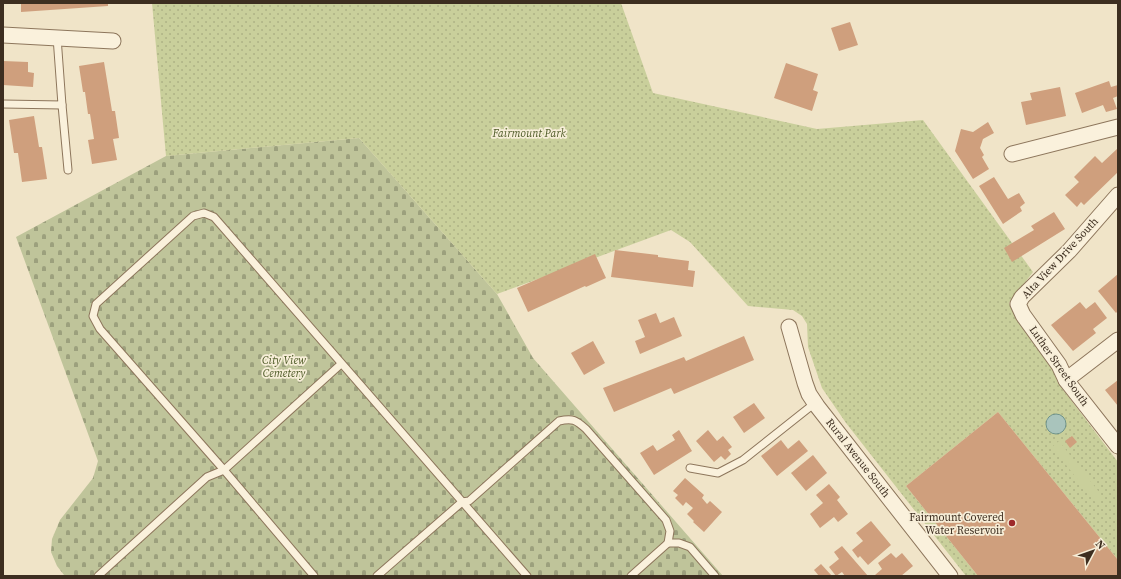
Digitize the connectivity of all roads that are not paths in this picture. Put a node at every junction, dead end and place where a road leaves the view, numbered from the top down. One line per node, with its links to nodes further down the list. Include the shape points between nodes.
1 (3, 35): 2 (street)
2 (57, 37): 3 (street); 5 (lane)
3 (113, 41)
4 (3, 104): 5 (lane)
5 (62, 105): 8 (lane)
6 (1118, 128): 7 (street)
7 (1012, 154)
8 (68, 170)
9 (1118, 195): 10 (street, Alta View Drive South, via 1074,247 1025,293)
10 (1018, 304): 14 (street, Luther Street South, via 1059,365)
11 (789, 327): 15 (street, Rural Avenue South, via 805,383)
12 (1118, 340): 14 (street)
13 (341, 364): 18 (lane); 18 (lane, via 214,217 204,213 193,216 96,304 93,316 100,329); 19 (lane)
14 (1066, 380): 16 (street, Luther Street South)
15 (814, 403): 17 (lane, via 743,460 718,473); 27 (street, Rural Avenue South)
16 (1118, 446)
17 (690, 468)
18 (224, 470): 21 (lane, via 207,477); 22 (lane)
19 (462, 502): 20 (lane, via 469,501 559,421 570,419 586,429 666,520 670,531); 23 (lane); 24 (lane)
20 (668, 543): 25 (lane); 26 (lane, via 690,546)
21 (98, 576)
22 (314, 576)
23 (377, 576)
24 (527, 576)
25 (631, 576)
26 (715, 576)
27 (950, 576)

